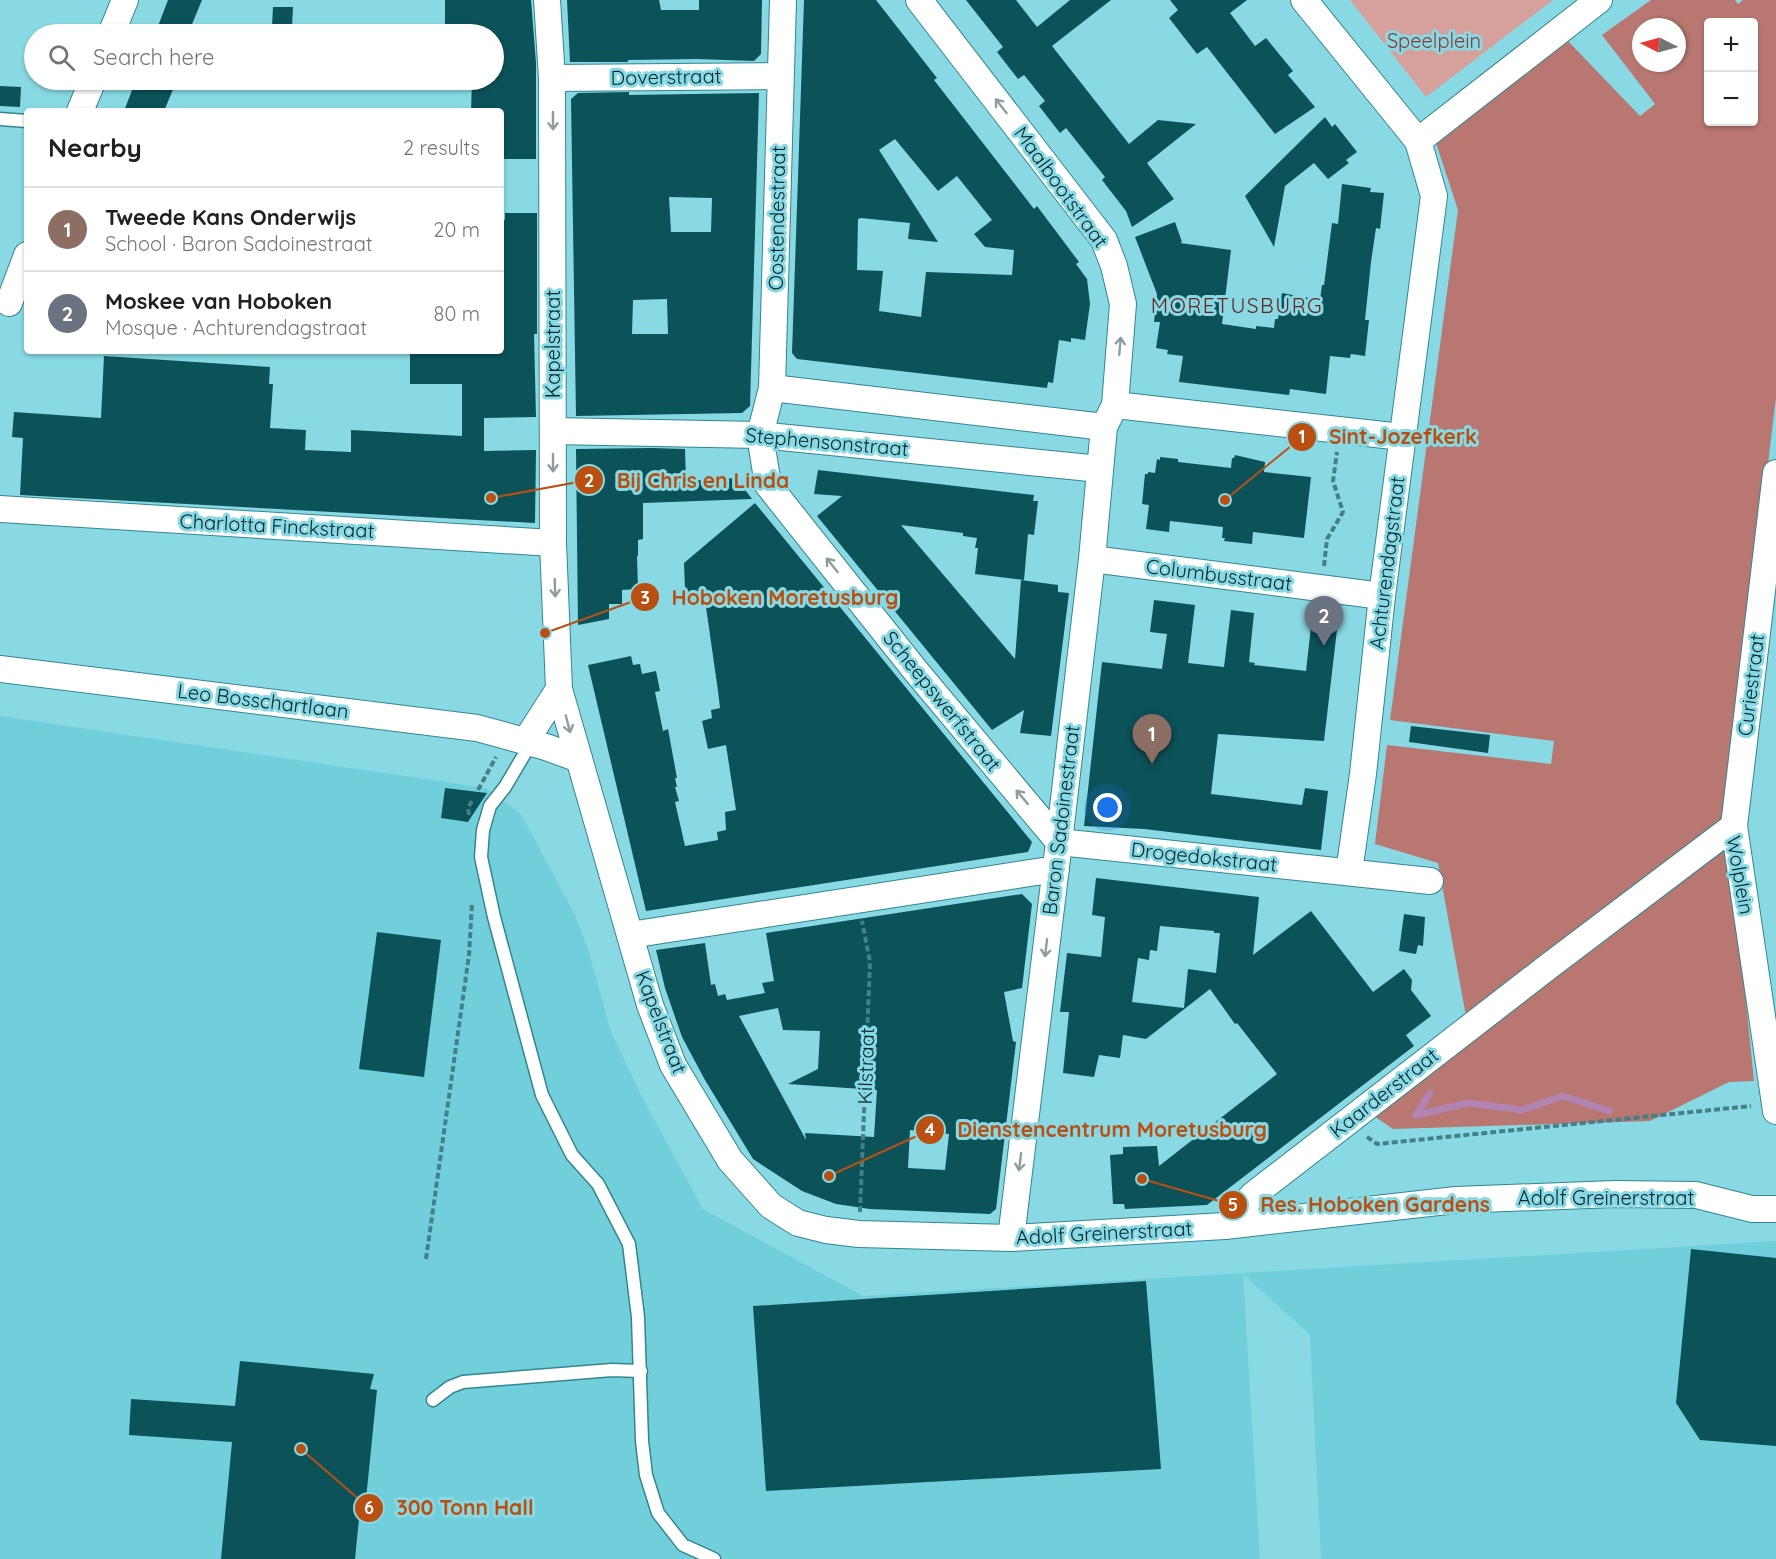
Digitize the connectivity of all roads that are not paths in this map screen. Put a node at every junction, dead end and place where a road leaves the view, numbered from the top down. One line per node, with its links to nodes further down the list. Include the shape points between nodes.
1 (125, 0): 7 (street)
2 (547, 0): 9 (street, Kapelstraat)
3 (783, 0): 8 (street, Oostendestraat)
4 (919, 0): 18 (street, Maalbootstraat, one-way to 4, via 1123,304 1104,240)
5 (1304, 0): 14 (street)
6 (1599, 0): 14 (street)
7 (115, 24)
8 (780, 76): 9 (street, Doverstraat); 17 (street, Oostendestraat)
9 (552, 78): 19 (street, Kapelstraat, one-way to 19)
10 (89, 90): 11 (street)
11 (81, 108)
12 (0, 119): 13 (lane)
13 (24, 121)
14 (1418, 141): 21 (street, Achturendagstraat, via 1434,196)
15 (24, 261): 16 (street)
16 (5, 302)
17 (772, 388): 18 (street); 20 (street, Oostendestraat)
18 (1110, 416): 21 (street); 22 (street, Baron Sadoinestraat)
19 (553, 431): 20 (street, Stephensonstraat); 25 (street, Kapelstraat, one-way to 25)
20 (760, 435): 22 (street, Stephensonstraat); 33 (street, Scheepswerfstraat, one-way to 20, via 768,485)
21 (1402, 437): 27 (street, Achturendagstraat)
22 (1100, 469): 26 (street, Baron Sadoinestraat)
23 (1776, 473): 32 (street, Curiestraat)
24 (0, 509): 25 (street, Charlotta Finckstraat)
25 (553, 543): 29 (street, Kapelstraat, one-way to 29)
26 (1092, 559): 27 (street, Columbusstraat); 33 (street, Baron Sadoinestraat)
27 (1382, 596): 35 (street, Achturendagstraat)
28 (0, 669): 30 (street, Leo Bosschartlaan, via 477,728)
29 (559, 689): 30 (street); 31 (street, Kapelstraat, one-way to 31)
30 (528, 742): 31 (street); 44 (lane, via 505,787 490,806 481,857 542,1095 572,1155 598,1184 629,1244)
31 (579, 759): 37 (street, Kapelstraat)
32 (1734, 826): 38 (street, Wolplein); 39 (street, Wolplein)
33 (1059, 842): 34 (street, Baron Sadoinestraat); 35 (street, Drogedokstraat)
34 (1056, 869): 37 (street); 43 (street, Baron Sadoinestraat, one-way to 43)
35 (1349, 872): 36 (street)
36 (1430, 881)
37 (630, 934): 42 (street, Kapelstraat, via 650,1005 673,1065 730,1160 771,1206 798,1223)
38 (1549, 966): 41 (street, Kaarderstraat, via 1253,1195)
39 (1775, 1107)
40 (1776, 1209): 41 (street, Adolf Greinerstraat, via 1752,1209 1696,1195 1614,1194 1456,1200)
41 (1225, 1226): 43 (street, Adolf Greinerstraat)
42 (826, 1230): 43 (street, Adolf Greinerstraat)
43 (1011, 1238)
44 (641, 1371): 45 (lane, via 463,1382); 46 (lane, via 646,1475 658,1513 683,1545)
45 (433, 1400)
46 (714, 1559)

